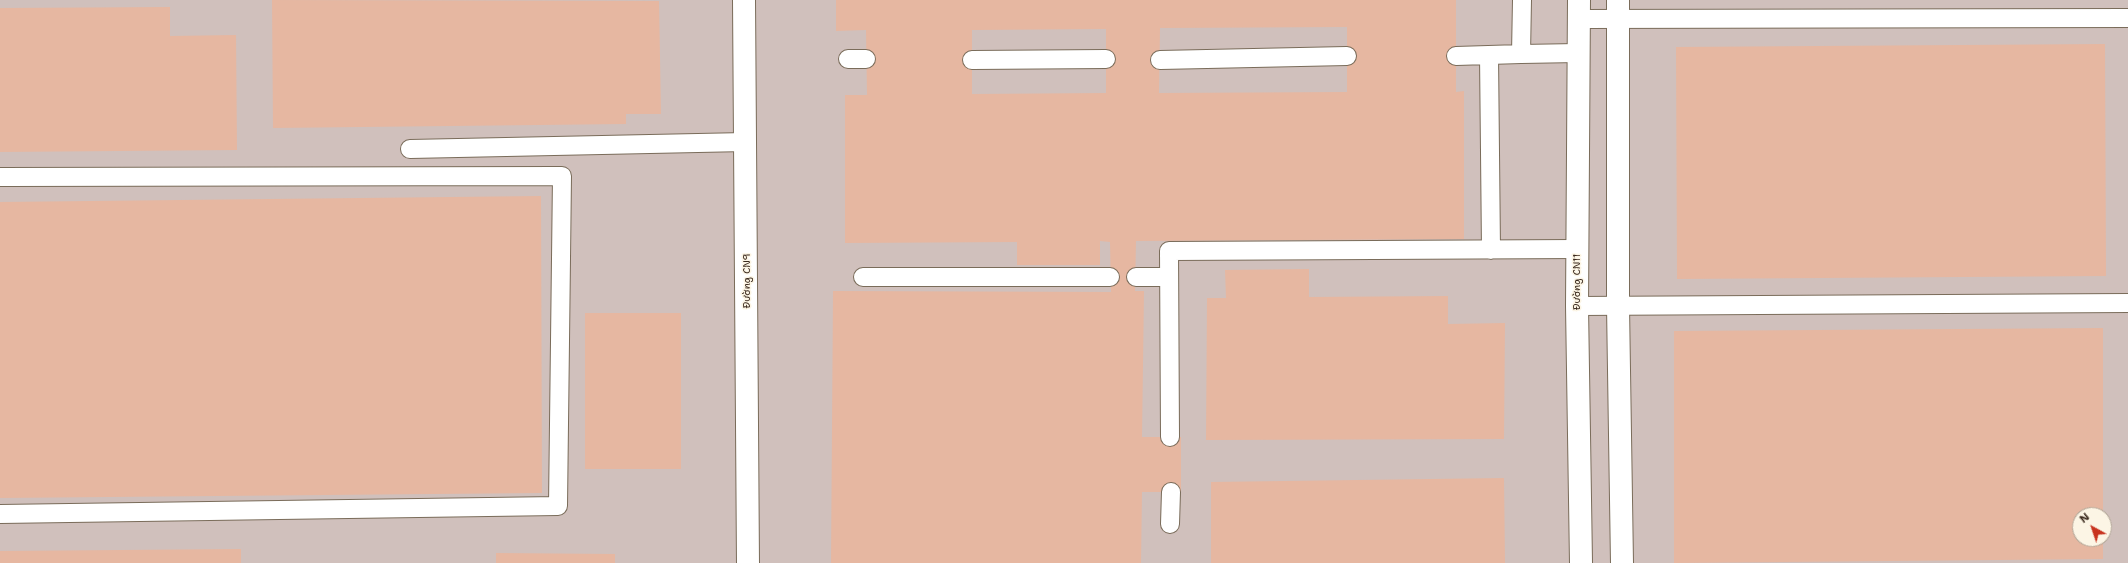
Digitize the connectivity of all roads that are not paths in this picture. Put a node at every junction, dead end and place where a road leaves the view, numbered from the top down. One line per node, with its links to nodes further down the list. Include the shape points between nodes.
1 (744, 0): 16 (street, Đường CN9)
2 (1522, 0): 7 (lane)
3 (1618, 9): 4 (lane); 5 (lane); 27 (street)
4 (1579, 10): 6 (street, Đường CN11)
5 (2128, 18)
6 (1578, 53): 7 (lane); 19 (street, Đường CN11)
7 (1522, 54): 8 (lane)
8 (1490, 55): 10 (lane); 20 (lane)
9 (1347, 56): 15 (lane)
10 (1456, 56)
11 (848, 59): 12 (lane)
12 (866, 59)
13 (1106, 59): 14 (lane)
14 (972, 60)
15 (1160, 60)
16 (746, 142): 17 (lane); 32 (street, Đường CN9)
17 (410, 149)
18 (0, 177): 30 (lane, via 562,176 558,506)
19 (1577, 249): 20 (lane); 26 (street, Đường CN11)
20 (1491, 250): 24 (lane, via 1169,251)
21 (863, 277): 22 (lane)
22 (1110, 277)
23 (1136, 277): 24 (lane)
24 (1169, 277): 28 (lane)
25 (2128, 303): 27 (lane)
26 (1577, 306): 27 (lane); 33 (street, Đường CN11)
27 (1618, 306): 34 (street)
28 (1170, 437)
29 (1170, 492): 31 (lane)
30 (0, 514)
31 (1170, 524)
32 (748, 563)
33 (1581, 563)
34 (1622, 563)

